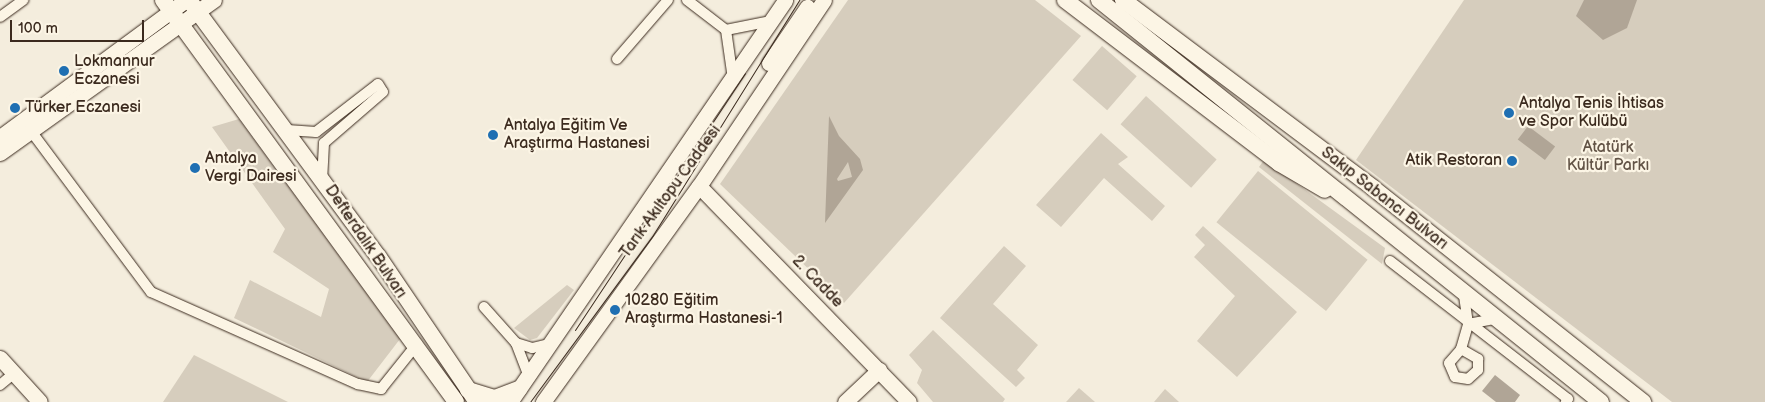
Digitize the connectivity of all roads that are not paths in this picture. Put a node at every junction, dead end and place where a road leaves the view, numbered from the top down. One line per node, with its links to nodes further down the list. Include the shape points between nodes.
1 (23, 0): 15 (street)
2 (214, 0): 13 (main road)
3 (668, 0): 19 (street)
4 (687, 0): 18 (street)
5 (785, 0): 16 (main road, Tarık Akıltopu Caddesi)
6 (812, 0): 25 (main road, via 757,82)
7 (824, 0): 25 (main road, Tarık Akıltopu Caddesi)
8 (1064, 0): 29 (main road, via 1279,163)
9 (1082, 0): 29 (main road)
10 (1099, 0): 30 (main road, Sakıp Sabancı Bulvarı)
11 (1123, 0): 28 (main road, Sakıp Sabancı Bulvarı)
12 (1140, 0): 28 (main road)
13 (191, 4): 14 (main road); 17 (main road); 22 (main road, Defterdalık Bulvarı)
14 (167, 5): 17 (main road, Defterdalık Bulvarı); 21 (main road)
15 (0, 17)
16 (771, 21): 18 (street); 20 (main road, Tarık Akıltopu Caddesi)
17 (183, 22): 21 (main road); 37 (main road, Defterdalık Bulvarı)
18 (726, 30): 20 (street)
19 (617, 59)
20 (733, 81): 38 (main road, Tarık Akıltopu Caddesi)
21 (28, 126): 23 (main road); 24 (main road); 37 (street, via 151,292 358,384 381,389)
22 (287, 130): 26 (main road, Defterdalık Bulvarı); 26 (street, via 321,129 378,84 383,92 324,143)
23 (0, 137)
24 (0, 152)
25 (718, 159): 27 (main road, Tarık Akıltopu Caddesi)
26 (322, 179): 46 (main road, Defterdalık Bulvarı)
27 (699, 186): 41 (main road, 2. Cadde); 49 (main road, Tarık Akıltopu Caddesi)
28 (1372, 188): 54 (main road, Sakıp Sabancı Bulvarı)
29 (1344, 202): 30 (main road)
30 (1380, 225): 32 (main road, Sakıp Sabancı Bulvarı)
31 (1390, 262): 35 (street)
32 (1464, 296): 34 (main road, Sakıp Sabancı Bulvarı); 35 (street)
33 (484, 307): 36 (street)
34 (1494, 319): 35 (street); 53 (main road, Sakıp Sabancı Bulvarı)
35 (1468, 324): 39 (street); 52 (street, via 1568,399)
36 (516, 343): 38 (street, via 532,348); 43 (street)
37 (417, 344): 48 (main road, Defterdalık Bulvarı)
38 (549, 344): 43 (main road, Tarık Akıltopu Caddesi)
39 (1461, 349)
40 (0, 358): 42 (main road)
41 (879, 370): 50 (main road); 51 (main road, 2. Cadde)
42 (13, 374): 44 (street); 47 (main road)
43 (528, 374): 45 (main road, Tarık Akıltopu Caddesi)
44 (0, 385)
45 (514, 395): 46 (main road, via 495,398)
46 (473, 396)
47 (40, 402)
48 (456, 402)
49 (543, 402)
50 (845, 402)
51 (909, 402)
52 (1566, 402)
53 (1601, 402)
54 (1643, 402)

